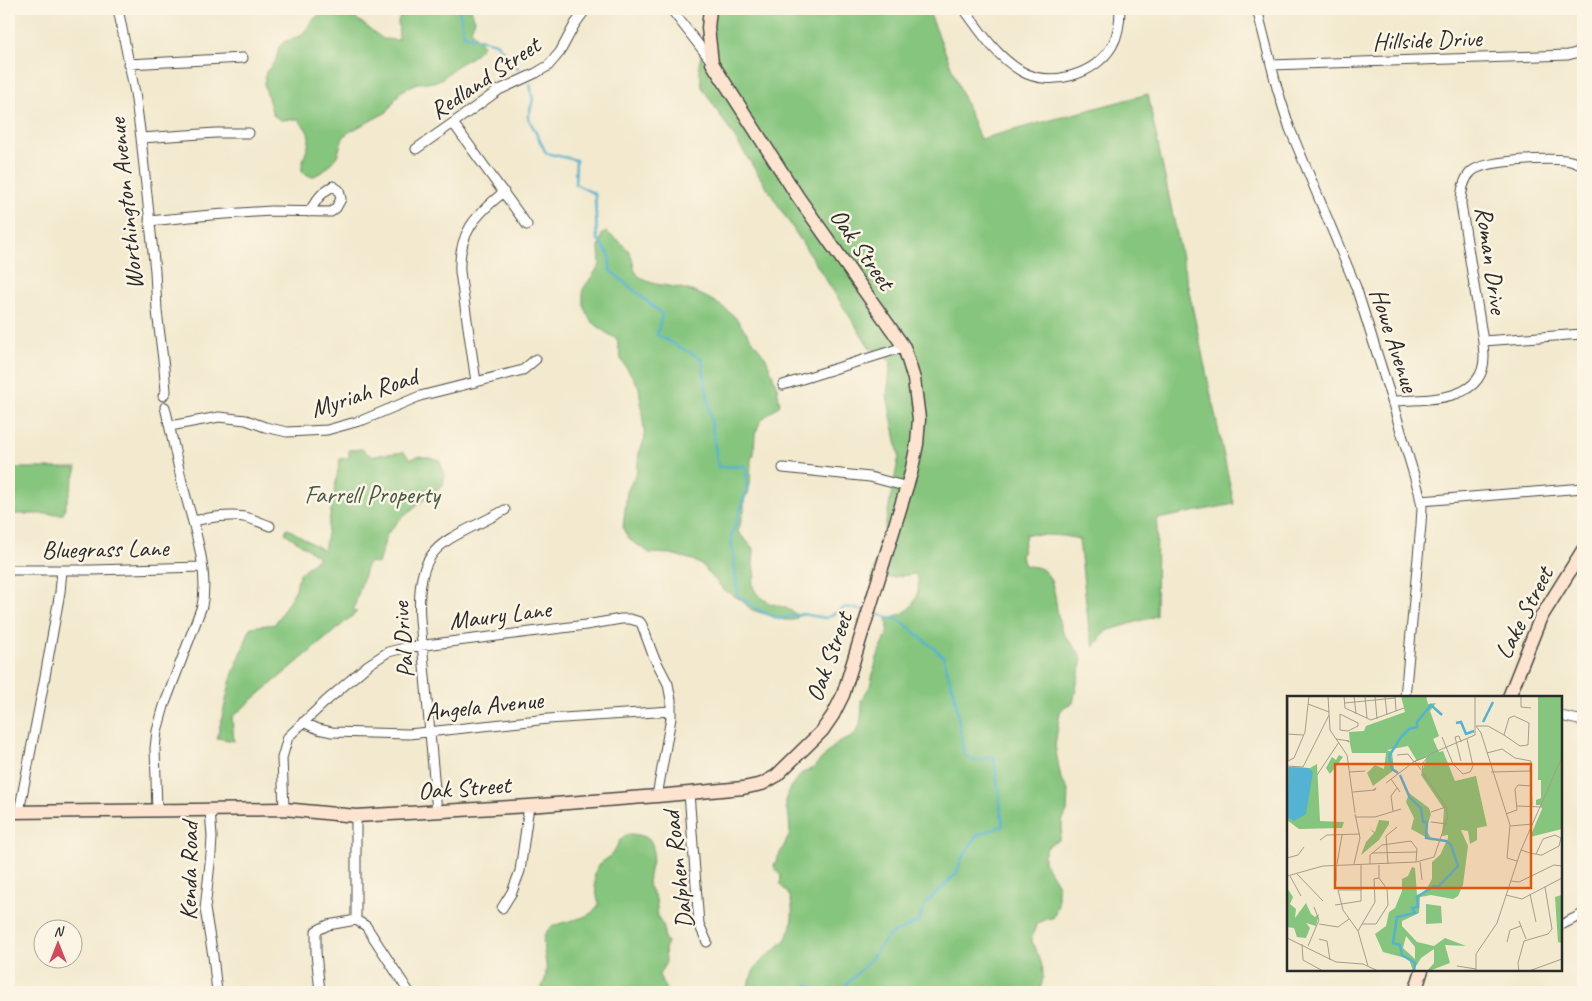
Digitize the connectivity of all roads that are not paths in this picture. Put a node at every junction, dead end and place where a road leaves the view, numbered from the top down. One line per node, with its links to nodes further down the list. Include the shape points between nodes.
1 (118, 9): 11 (street, Worthington Avenue)
2 (586, 9): 13 (street, Redland Street, via 548,66 499,90)
3 (671, 9): 10 (street)
4 (710, 9): 10 (street, Oak Street, via 708,28)
5 (964, 9): 6 (street, via 992,46 1011,63 1034,76 1054,78 1079,73 1104,56 1116,38)
6 (1120, 9)
7 (1257, 9): 12 (street, Howe Avenue)
8 (1583, 51): 12 (street, Hillside Drive, via 1568,55)
9 (243, 58): 11 (street)
10 (712, 62): 24 (street, Oak Street, via 798,197)
11 (128, 64): 15 (street, Worthington Avenue)
12 (1271, 66): 29 (street, Howe Avenue, via 1290,129 1356,287)
13 (453, 124): 16 (street, Redland Street); 18 (street)
14 (250, 133): 15 (street)
15 (141, 138): 20 (street, Worthington Avenue)
16 (416, 149)
17 (1583, 167): 23 (street, Roman Drive, via 1559,160 1498,163 1480,166 1468,175 1461,195 1462,212)
18 (504, 192): 21 (street); 26 (street, via 472,223 462,248 460,272)
19 (309, 212): 20 (street, via 274,211)
20 (149, 221): 28 (street, Worthington Avenue, via 166,391)
21 (527, 225)
22 (1583, 334): 23 (street)
23 (1483, 341): 29 (street, Roman Drive, via 1482,368 1477,380 1466,390 1452,396)
24 (904, 347): 27 (street); 33 (street, Oak Street, via 914,379 919,419)
25 (536, 359): 26 (street, Myriah Road, via 524,370)
26 (476, 382): 31 (street, Myriah Road, via 420,396 362,420 327,430 287,432 246,420 219,417)
27 (783, 385)
28 (163, 396)
29 (1392, 401): 35 (street, Howe Avenue)
30 (165, 407): 31 (street)
31 (170, 426): 37 (street)
32 (783, 468): 33 (street, via 864,476)
33 (908, 487): 51 (street, Oak Street, via 842,695 822,731 776,776 762,784)
34 (1583, 488): 35 (street)
35 (1421, 501): 44 (street, Howe Avenue)
36 (505, 510): 43 (street, Pal Drive, via 451,538 430,557 419,588)
37 (193, 521): 38 (street, via 237,516); 40 (street)
38 (270, 526)
39 (1583, 550): 45 (street, Lake Street, via 1540,619)
40 (202, 567): 42 (street, Bluegrass Lane); 55 (street, via 202,606 157,731 154,748)
41 (9, 570): 42 (street, Bluegrass Lane)
42 (62, 570): 57 (street, via 44,682)
43 (423, 645): 46 (street, Maury Lane, via 621,619 634,620 642,625 650,650 668,684); 49 (street, Maury Lane, via 383,654); 50 (street, Pal Drive)
44 (1405, 696)
45 (1509, 696)
46 (671, 711): 50 (street, Angela Avenue, via 548,719); 52 (street, Maury Lane)
47 (1562, 716): 48 (street)
48 (1583, 721)
49 (303, 722): 50 (street, Angela Avenue, via 332,732); 54 (street, Maury Lane, via 288,737 283,751)
50 (430, 732): 58 (street, Pal Drive)
51 (689, 793): 52 (street, Oak Street); 65 (street, Dalphen Road, via 699,924)
52 (657, 796): 53 (street, Oak Street)
53 (529, 806): 58 (street, Oak Street); 61 (street, via 520,871)
54 (284, 809): 56 (street, Oak Street); 59 (street, Oak Street)
55 (156, 810): 56 (street, Oak Street); 57 (street, Oak Street)
56 (210, 810): 67 (street, Kenda Road, via 212,836 205,909)
57 (12, 812): 60 (street)
58 (437, 812): 59 (street, Oak Street)
59 (356, 816): 63 (street)
60 (9, 863)
61 (502, 908)
62 (1583, 914): 64 (street)
63 (356, 920): 68 (street, via 316,931); 69 (street, via 366,926)
64 (1562, 924)
65 (707, 942)
66 (1422, 971): 70 (street)
67 (217, 992)
68 (320, 992)
69 (409, 992)
70 (1415, 992)

